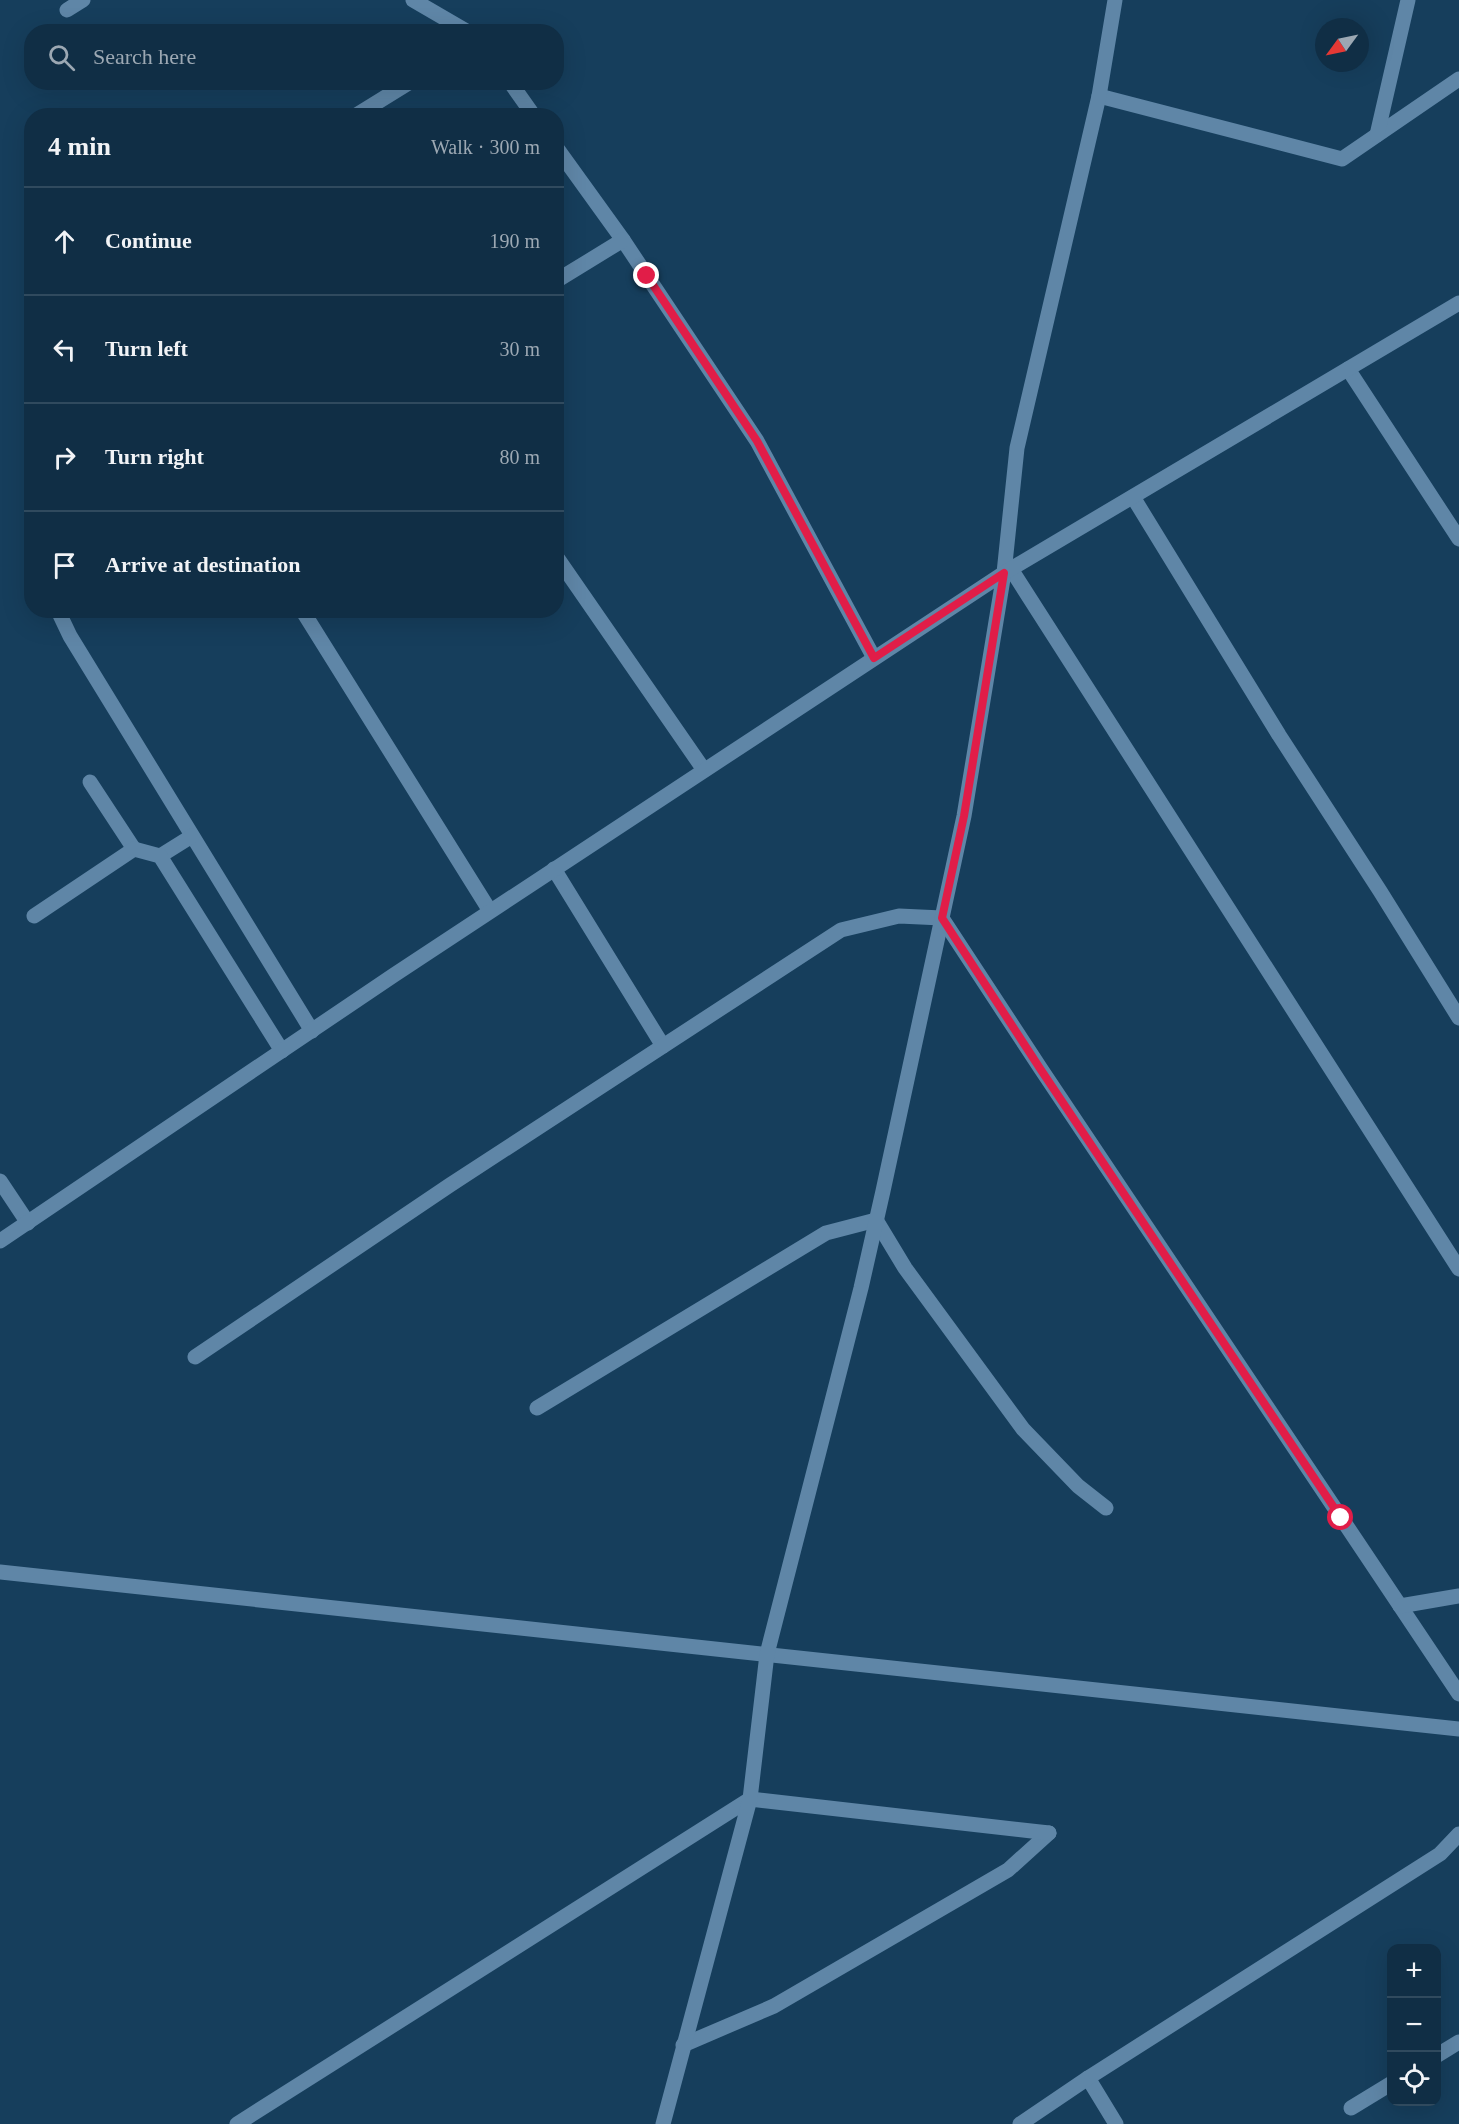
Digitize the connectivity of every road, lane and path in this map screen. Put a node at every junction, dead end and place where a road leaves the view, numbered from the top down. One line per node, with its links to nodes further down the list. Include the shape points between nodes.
1 (83, 0): 5 (street)
2 (413, 0): 6 (street)
3 (1115, 0): 10 (street)
4 (1408, 0): 13 (street)
5 (68, 10)
6 (454, 24)
7 (1459, 79): 13 (street)
8 (397, 90): 11 (street)
9 (516, 90): 12 (street)
10 (1100, 96): 13 (street, via 1342,159); 22 (street, via 1017,448)
11 (368, 108)
12 (528, 108)
13 (1377, 135)
14 (564, 158): 15 (street)
15 (623, 240): 16 (street); 25 (street, via 757,441)
16 (564, 276)
17 (1459, 303): 18 (street)
18 (1348, 369): 19 (street); 20 (street)
19 (1133, 497): 22 (street); 35 (street)
20 (1459, 539)
21 (564, 568): 26 (street)
22 (1007, 571): 25 (street); 34 (street); 43 (street)
23 (61, 618): 28 (street)
24 (307, 618): 32 (street)
25 (874, 658): 26 (street)
26 (704, 770): 31 (street)
27 (90, 782): 29 (street)
28 (192, 836): 30 (street); 36 (street)
29 (134, 849): 30 (street); 33 (street)
30 (160, 856): 38 (street)
31 (554, 869): 32 (street); 37 (street)
32 (490, 911): 36 (street)
33 (34, 916)
34 (942, 918): 37 (street, via 899,916 842,930); 40 (street); 49 (street)
35 (1459, 1018)
36 (312, 1030): 38 (street)
37 (663, 1046): 44 (street)
38 (282, 1051): 41 (street)
39 (0, 1181): 41 (street)
40 (876, 1220): 45 (street, via 826,1233); 46 (street, via 905,1268 1023,1429 1078,1486); 50 (street)
41 (28, 1223): 42 (street)
42 (0, 1240)
43 (1459, 1269)
44 (195, 1357)
45 (537, 1408)
46 (1106, 1508)
47 (0, 1572): 50 (street)
48 (1459, 1596): 49 (street)
49 (1400, 1606): 51 (street)
50 (767, 1654): 52 (street); 53 (street)
51 (1459, 1694)
52 (1459, 1729)
53 (750, 1799): 56 (street); 56 (street, via 1048,1833 1008,1870 774,2006); 62 (street)
54 (1459, 1834): 58 (street, via 1440,1854)
55 (1459, 2042): 57 (street)
56 (683, 2045): 61 (street)
57 (1441, 2053)
58 (1088, 2078): 63 (street); 64 (street)
59 (1387, 2086): 60 (street)
60 (1351, 2108)
61 (661, 2123)
62 (237, 2124)
63 (1020, 2124)
64 (1116, 2124)

